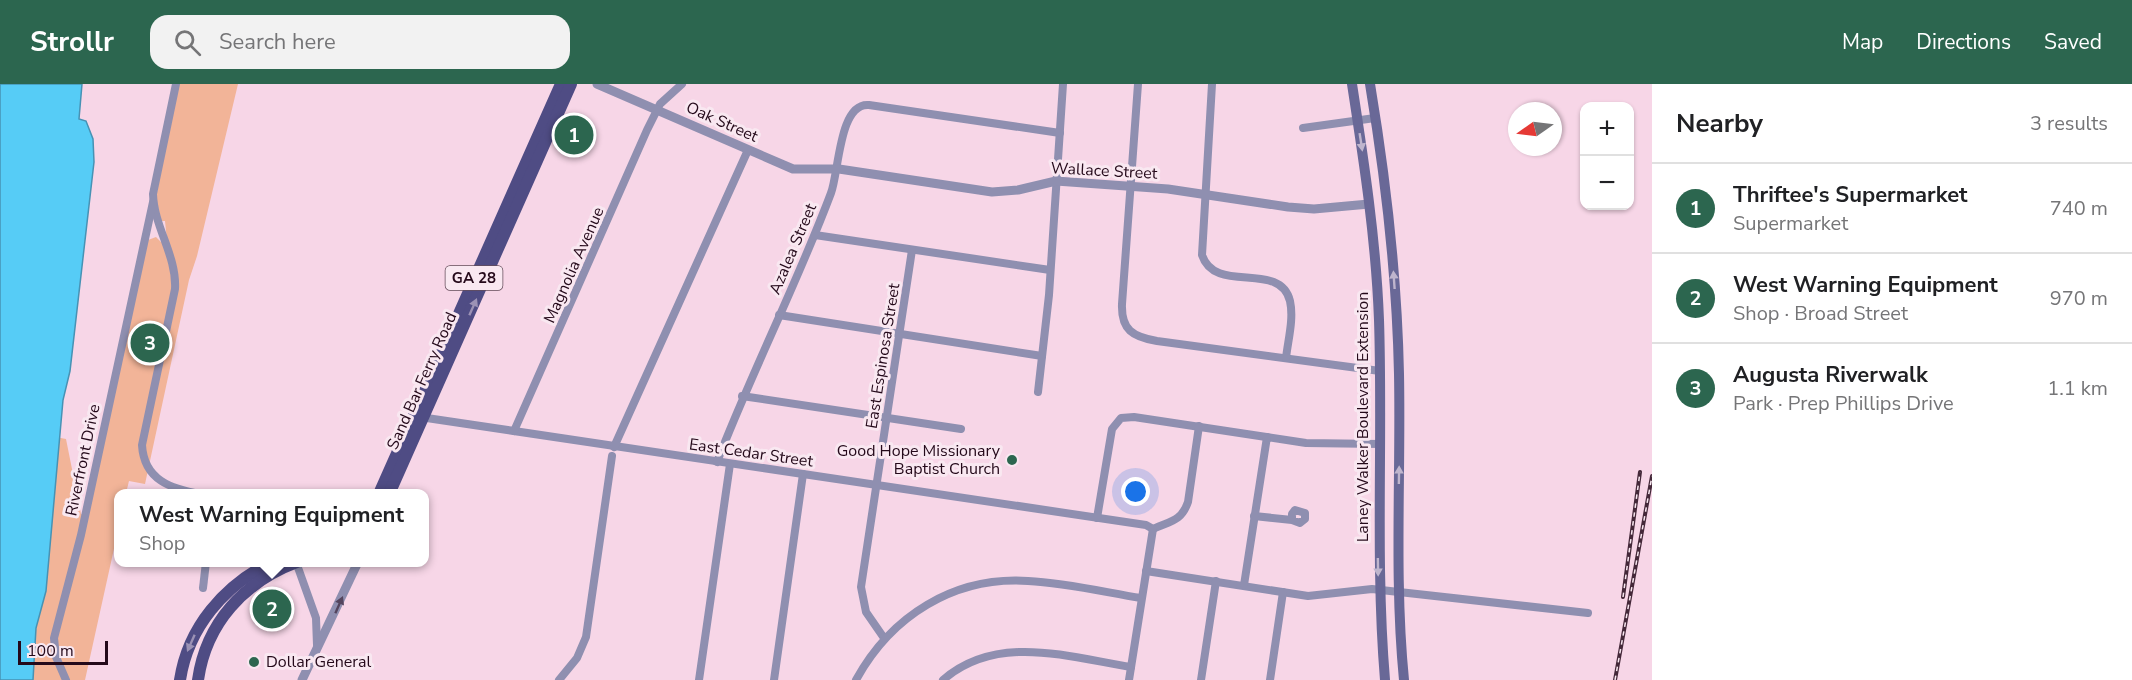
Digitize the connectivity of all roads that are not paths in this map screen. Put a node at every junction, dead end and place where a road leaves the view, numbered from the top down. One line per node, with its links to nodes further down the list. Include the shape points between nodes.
1 (176, 84): 23 (street, Riverfront Drive)
2 (561, 84): 41 (main road, Sand Bar Ferry Road / GA 28)
3 (571, 84): 41 (main road, Sand Bar Ferry Road / GA 28, one-way to 3)
4 (597, 84): 11 (street, Oak Street)
5 (682, 84): 11 (street)
6 (1063, 84): 15 (street)
7 (1138, 84): 21 (street)
8 (1212, 84): 22 (street)
9 (1352, 84): 13 (main road, Laney Walker Boulevard Extension)
10 (1370, 84): 12 (main road, Laney Walker Boulevard Extension)
11 (657, 109): 16 (street, Oak Street); 45 (street, Magnolia Avenue)
12 (1375, 118): 13 (street); 19 (main road, Laney Walker Boulevard Extension)
13 (1357, 121): 14 (street); 20 (main road, Laney Walker Boulevard Extension, one-way to 20)
14 (1303, 128)
15 (1060, 133): 17 (street, Azalea Street, via 858,106 846,124); 18 (street)
16 (748, 150): 17 (street, Oak Street, via 793,169); 48 (street)
17 (838, 169): 18 (street, Wallace Street, via 992,192); 25 (street, Azalea Street)
18 (1056, 181): 21 (street, Wallace Street); 29 (street)
19 (1385, 182): 20 (main road); 32 (main road, Laney Walker Boulevard Extension, one-way to 19)
20 (1367, 183): 24 (main road, Laney Walker Boulevard Extension)
21 (1130, 186): 22 (street, Wallace Street); 35 (street, via 1121,312 1128,330 1151,340)
22 (1204, 195): 24 (street, Wallace Street, via 1314,209); 35 (street, via 1201,247 1207,266 1222,274 1276,283 1287,294 1291,317)
23 (153, 202): 26 (street); 27 (street, Riverfront Drive)
24 (1369, 204): 33 (main road, Laney Walker Boulevard Extension)
25 (815, 235): 28 (street); 30 (street, Azalea Street)
26 (164, 240): 27 (street, via 153,234); 53 (street, via 175,271 175,289 150,398 142,453 151,472)
27 (144, 243): 81 (street, Riverfront Drive, via 81,534 54,638 56,657)
28 (912, 250): 29 (street); 31 (street, East Espinosa Street)
29 (1050, 270): 34 (street)
30 (779, 315): 31 (street); 38 (street, Azalea Street)
31 (900, 334): 34 (street); 42 (street, East Espinosa Street)
32 (1398, 350): 33 (main road); 40 (main road, Laney Walker Boulevard Extension)
33 (1380, 351): 36 (main road, Laney Walker Boulevard Extension)
34 (1042, 356): 37 (street)
35 (1286, 358): 36 (street)
36 (1380, 370): 39 (main road, Laney Walker Boulevard Extension)
37 (1038, 392)
38 (742, 396): 42 (street); 49 (street, Azalea Street)
39 (1380, 402): 40 (main road); 47 (main road, Laney Walker Boulevard Extension)
40 (1399, 403): 57 (main road, Laney Walker Boulevard Extension, one-way to 40)
41 (419, 416): 45 (street, East Cedar Street); 54 (main road, Sand Bar Ferry Road / GA 28); 55 (main road, Sand Bar Ferry Road / GA 28)
42 (887, 418): 44 (street); 52 (street, East Espinosa Street)
43 (1199, 426): 46 (street); 59 (street, via 1134,417 1117,421 1112,429); 61 (street, via 1184,513 1174,522)
44 (961, 429)
45 (514, 432): 48 (street, East Cedar Street)
46 (1267, 437): 47 (street, via 1306,443); 58 (street)
47 (1380, 444): 56 (main road, Laney Walker Boulevard Extension)
48 (613, 451): 49 (street, East Cedar Street); 85 (street, via 586,637 577,658)
49 (717, 462): 50 (street, East Cedar Street)
50 (730, 464): 51 (street, East Cedar Street); 86 (street)
51 (803, 474): 52 (street, East Cedar Street); 87 (street)
52 (877, 484): 59 (street, East Cedar Street); 76 (street, East Espinosa Street, via 861,587 866,612)
53 (173, 489)
54 (382, 489)
55 (391, 489)
56 (1378, 508): 57 (main road); 71 (main road, Laney Walker Boulevard Extension, one-way to 71)
57 (1398, 511): 73 (main road, Laney Walker Boulevard Extension)
58 (1254, 516): 60 (street); 69 (street)
59 (1097, 518): 61 (street, East Cedar Street)
60 (1292, 520)
61 (1153, 529): 67 (street)
62 (205, 567): 70 (street)
63 (262, 567): 82 (main road, one-way to 82, via 242,579 211,609 194,637)
64 (287, 567): 83 (main road, via 261,579 229,607 210,636)
65 (297, 567): 77 (street, via 315,618)
66 (356, 567): 77 (street, one-way to 66)
67 (1146, 571): 68 (street); 74 (street)
68 (1216, 581): 69 (street); 91 (street)
69 (1244, 585): 72 (street)
70 (203, 588)
71 (1379, 590): 72 (street, via 1308,596); 73 (street); 80 (main road, Laney Walker Boulevard Extension)
72 (1283, 592): 92 (street)
73 (1398, 594): 75 (street); 79 (main road, Laney Walker Boulevard Extension)
74 (1141, 598): 76 (street, via 1041,582 993,582 935,600); 78 (street)
75 (1588, 613)
76 (884, 638): 88 (street)
77 (317, 645): 84 (street)
78 (1131, 667): 89 (street, via 1018,651 978,658); 90 (street)
79 (1403, 678): 80 (main road)
80 (1385, 679)
81 (66, 680)
82 (180, 680)
83 (198, 680)
84 (302, 680)
85 (559, 680)
86 (699, 680)
87 (774, 680)
88 (856, 680)
89 (943, 680)
90 (1129, 680)
91 (1201, 680)
92 (1270, 680)

